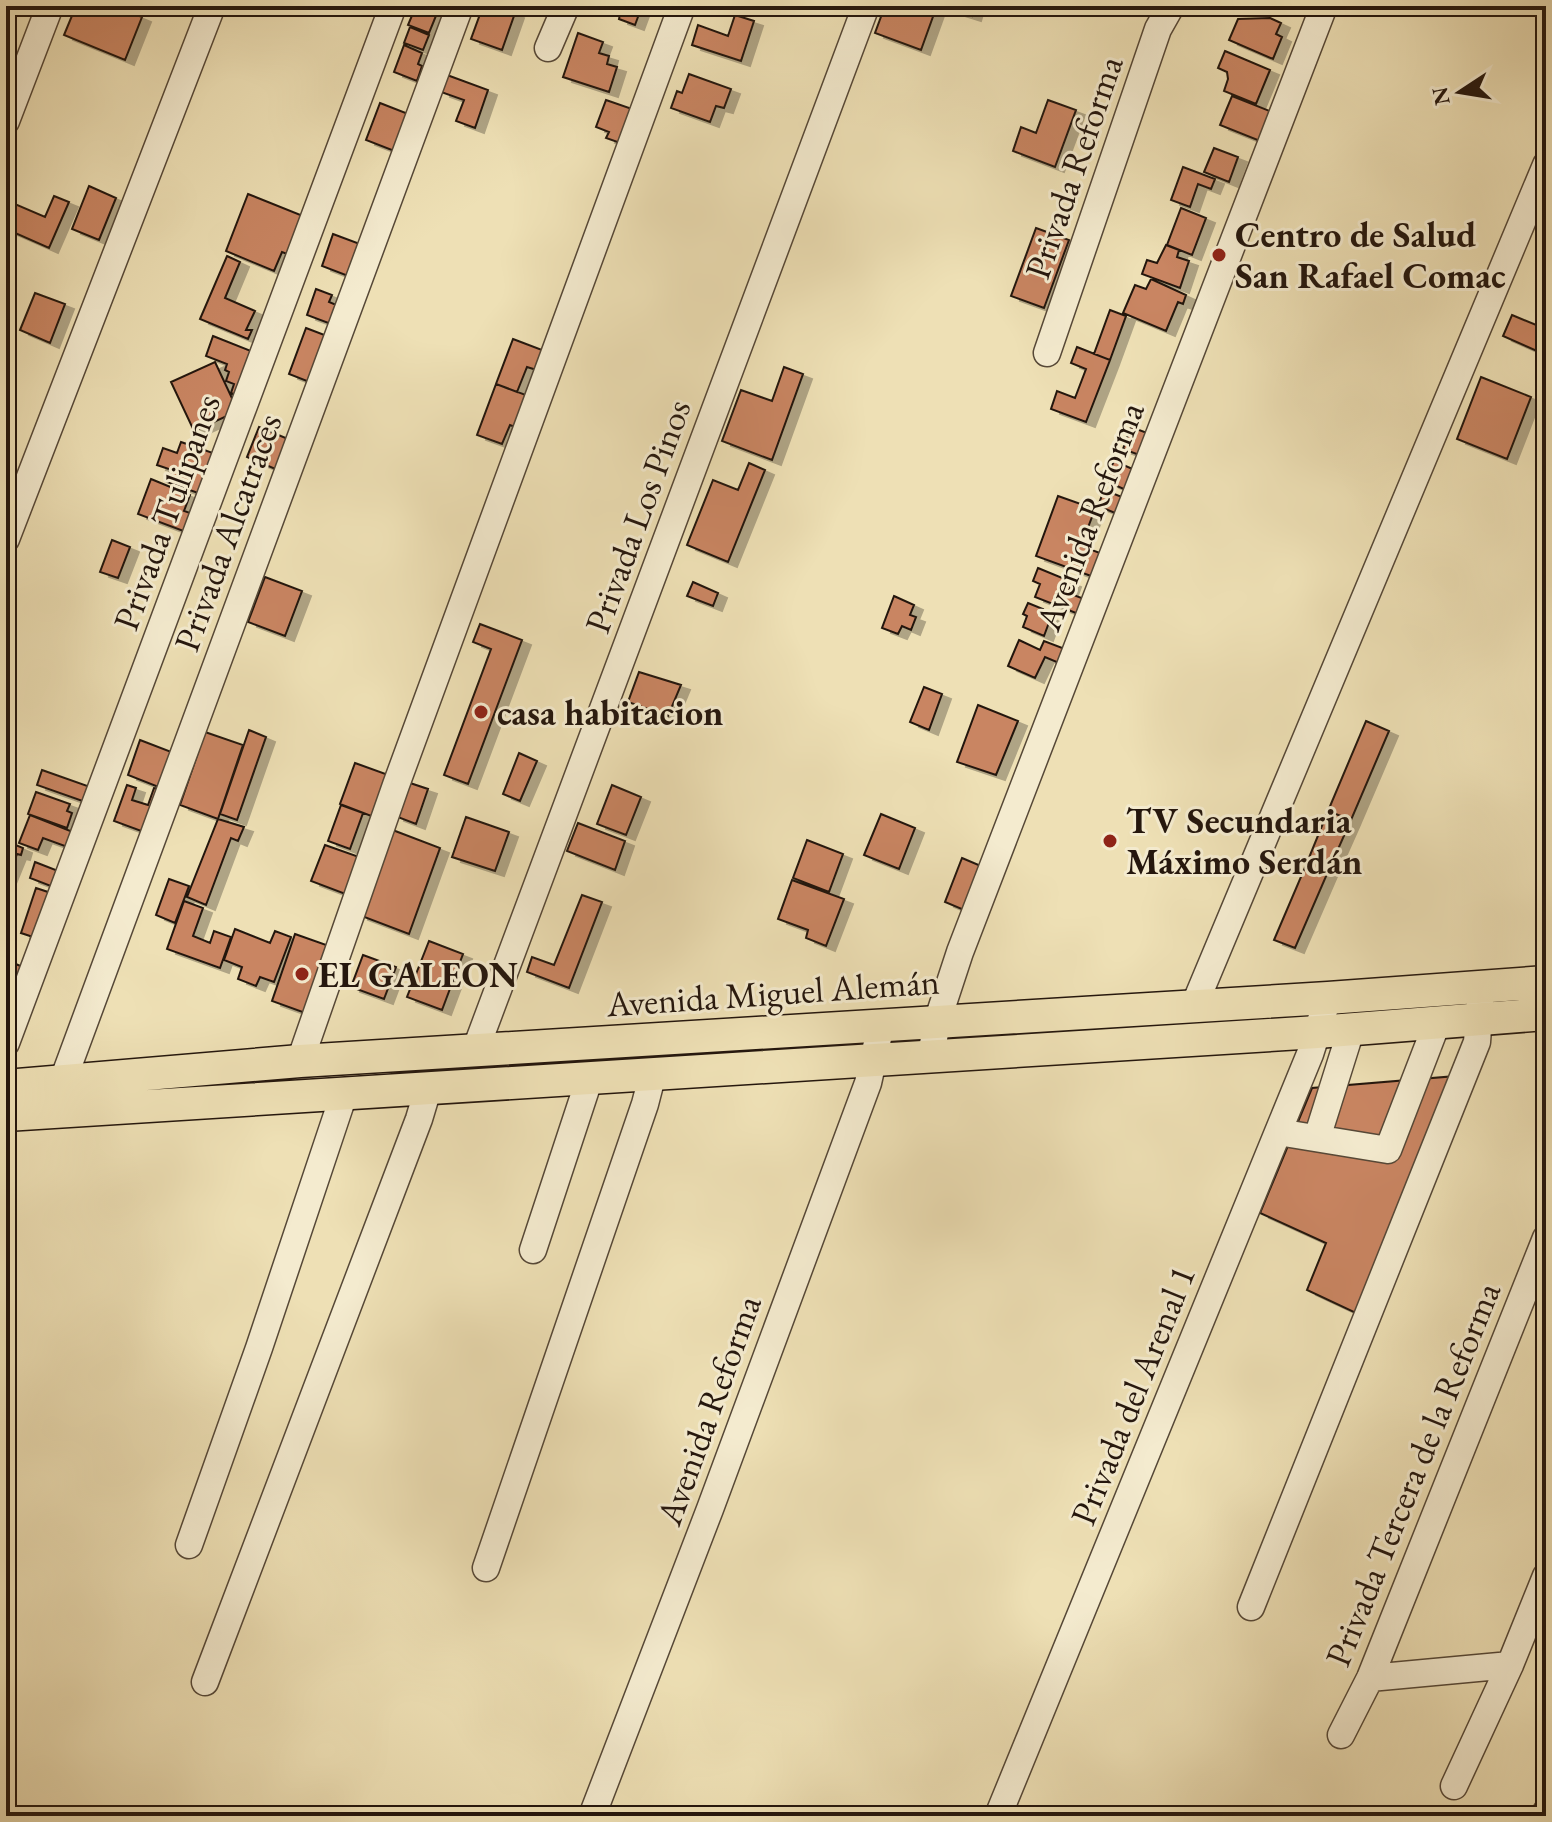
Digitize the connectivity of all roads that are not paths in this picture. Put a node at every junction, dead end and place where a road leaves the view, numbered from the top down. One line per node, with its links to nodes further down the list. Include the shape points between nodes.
1 (50, 6): 11 (street)
2 (212, 6): 14 (street)
3 (393, 6): 26 (street, Privada Tulipanes)
4 (460, 6): 33 (street, Privada Alcatraces)
5 (566, 6): 10 (street)
6 (682, 6): 30 (street)
7 (866, 6): 27 (street, Privada Los Pinos)
8 (1171, 6): 13 (street, Privada Reforma, via 1153,44)
9 (1316, 8): 21 (street, Avenida Reforma)
10 (548, 48)
11 (6, 121)
12 (1546, 165): 18 (street)
13 (1047, 353)
14 (6, 539)
15 (1546, 982): 16 (main road, Avenida Miguel Alemán)
16 (1480, 988): 17 (main road, Avenida Miguel Alemán); 20 (street)
17 (1328, 998): 18 (main road, Avenida Miguel Alemán); 25 (street, Privada del Arenal 1)
18 (1194, 1006): 21 (main road, Avenida Miguel Alemán)
19 (1546, 1014): 20 (main road, Avenida Miguel Alemán)
20 (1480, 1020): 22 (main road, Avenida Miguel Alemán); 45 (street, via 1477,1042)
21 (937, 1022): 23 (main road, Avenida Miguel Alemán); 28 (street, Avenida Reforma)
22 (1437, 1023): 24 (main road, Avenida Miguel Alemán); 39 (street, via 1388,1150)
23 (881, 1025): 27 (main road, Avenida Miguel Alemán); 29 (street, Avenida Reforma)
24 (1351, 1030): 25 (main road, Avenida Miguel Alemán); 39 (street)
25 (1317, 1032): 28 (main road, Avenida Miguel Alemán); 38 (street, Privada del Arenal 1)
26 (6, 1043)
27 (475, 1051): 30 (main road, Avenida Miguel Alemán)
28 (931, 1055): 29 (main road, Avenida Miguel Alemán)
29 (874, 1059): 31 (main road, Avenida Miguel Alemán); 51 (street, Avenida Reforma)
30 (300, 1061): 33 (main road, Avenida Miguel Alemán)
31 (653, 1073): 32 (main road, Avenida Miguel Alemán); 43 (street)
32 (590, 1077): 35 (main road, Avenida Miguel Alemán); 41 (street)
33 (62, 1083): 34 (main road, Avenida Miguel Alemán)
34 (6, 1086)
35 (428, 1089): 36 (main road, Avenida Miguel Alemán); 48 (street)
36 (344, 1094): 37 (main road, Avenida Miguel Alemán); 42 (street)
37 (6, 1115)
38 (1278, 1132): 39 (street); 52 (street, Privada del Arenal 1)
39 (1317, 1138)
40 (1546, 1238): 47 (street, Privada Tercera de la Reforma)
41 (533, 1250)
42 (189, 1545)
43 (486, 1568)
44 (1546, 1576): 46 (street)
45 (1251, 1607)
46 (1510, 1665): 47 (street); 50 (street)
47 (1370, 1678): 49 (street, Privada Tercera de la Reforma)
48 (205, 1682)
49 (1341, 1735)
50 (1454, 1786)
51 (592, 1816)
52 (998, 1816)

